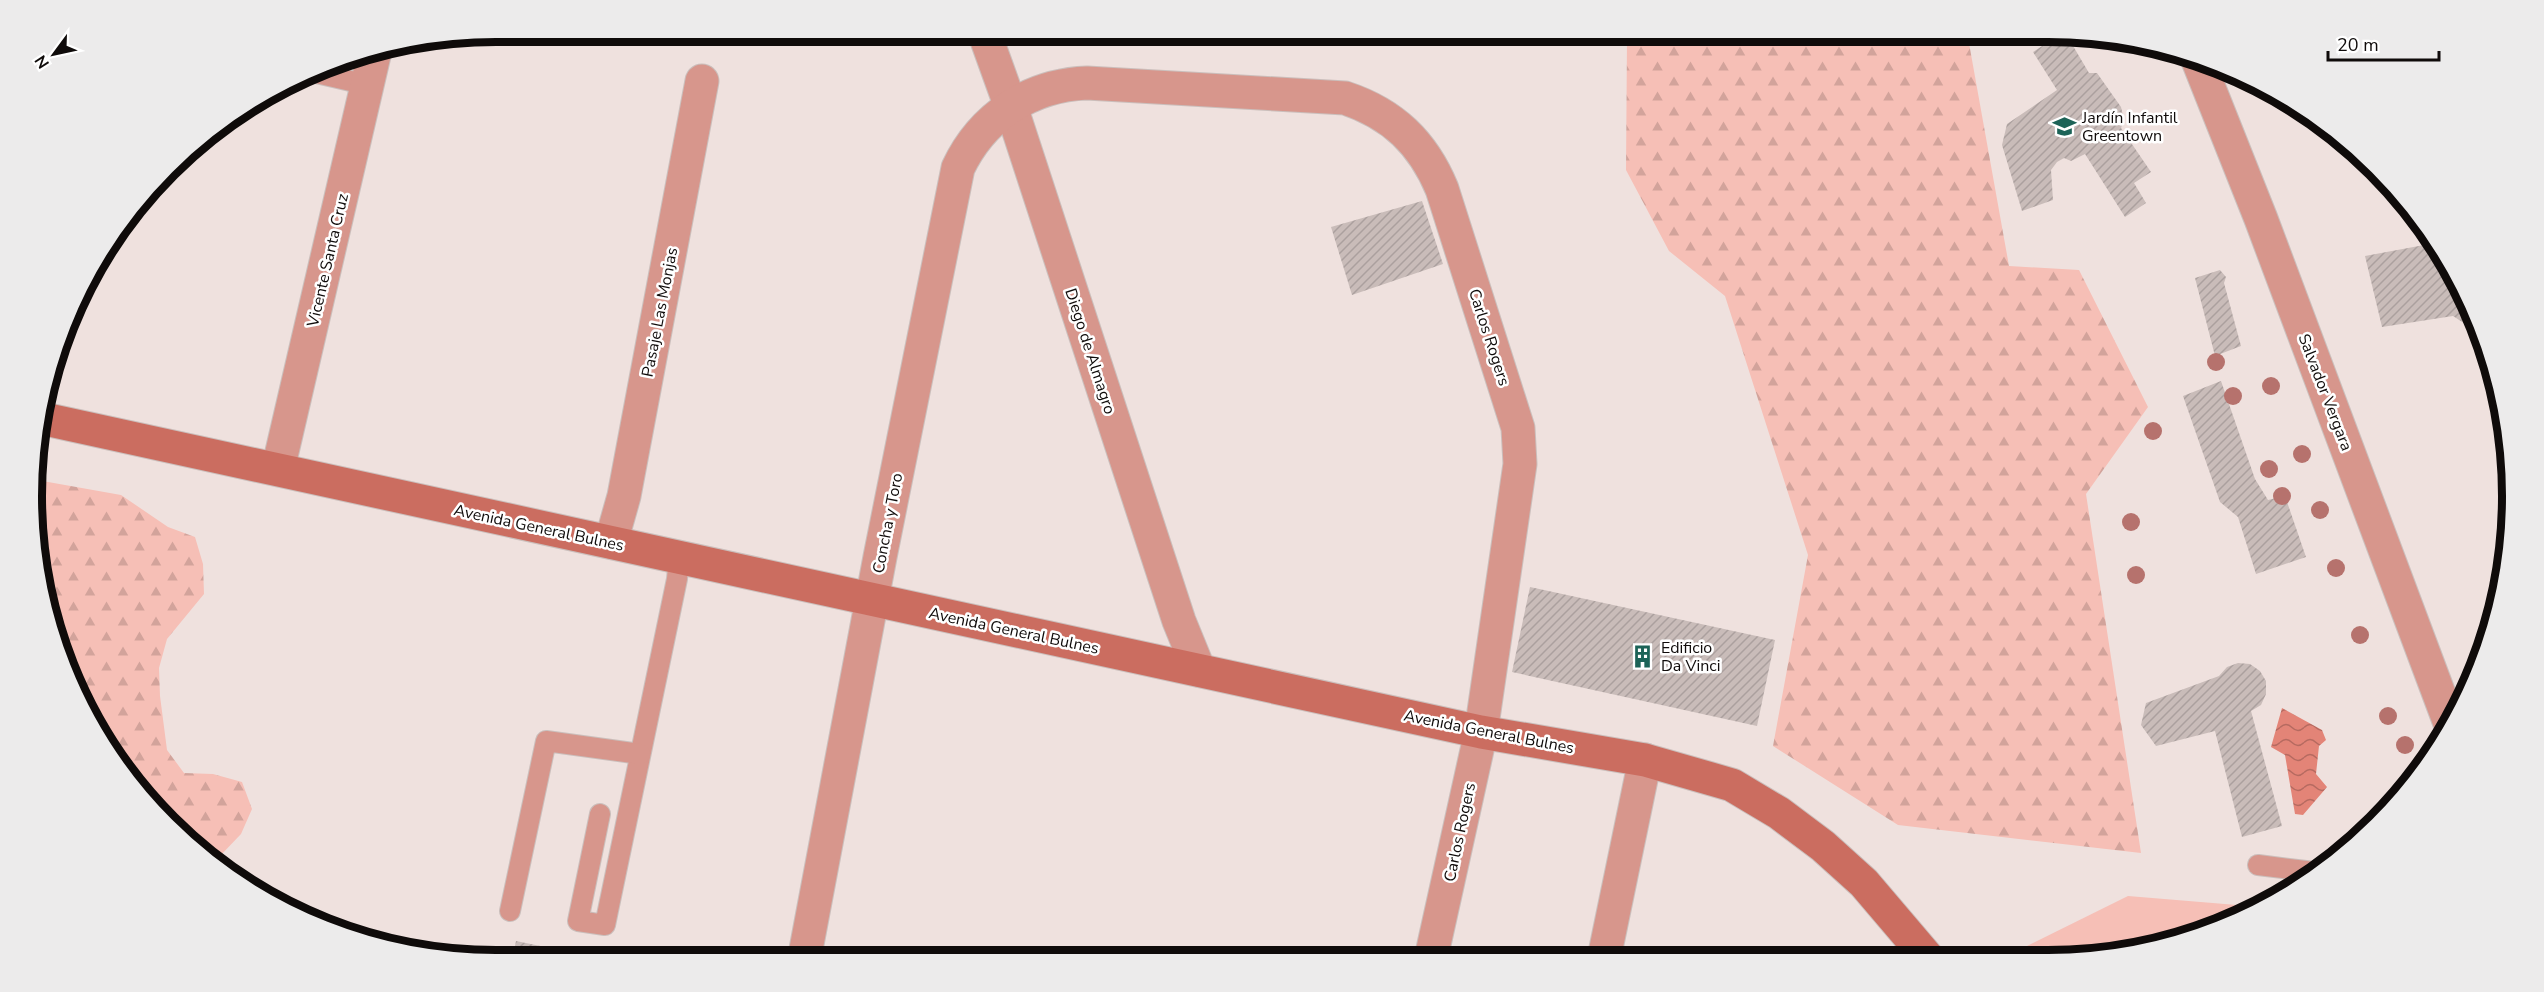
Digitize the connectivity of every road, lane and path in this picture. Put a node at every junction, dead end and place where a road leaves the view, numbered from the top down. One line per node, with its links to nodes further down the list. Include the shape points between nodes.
1 (988, 42): 7 (street, Diego de Almagro)
2 (373, 58): 6 (street, Vicente Santa Cruz)
3 (2201, 69): 14 (street, Salvador Vergara)
4 (326, 75): 6 (lane)
5 (702, 81): 10 (street, Pasaje Las Monjas)
6 (368, 85): 9 (street, Vicente Santa Cruz)
7 (1011, 107): 12 (street, Concha y Toro, via 980,131 958,168); 13 (street, Diego de Almagro, via 1175,609); 15 (street, Carlos Rogers, via 1050,87 1077,83 1345,98 1387,116 1420,148 1442,189 1518,428 1520,464)
8 (49, 420): 9 (street, Avenida General Bulnes)
9 (278, 469): 10 (street, Avenida General Bulnes)
10 (612, 542): 11 (street, Avenida General Bulnes)
11 (679, 557): 12 (street, Avenida General Bulnes); 16 (lane)
12 (873, 599): 13 (street, Avenida General Bulnes); 22 (street, Concha y Toro)
13 (1199, 670): 15 (street, Avenida General Bulnes)
14 (2446, 713)
15 (1481, 732): 17 (street, Avenida General Bulnes); 23 (street, Carlos Rogers)
16 (639, 754): 18 (lane, via 606,926 578,921); 21 (lane, via 546,741)
17 (1645, 760): 24 (street); 25 (street, Avenida General Bulnes, via 1732,785 1779,813 1864,883)
18 (600, 814)
19 (2258, 865): 20 (lane)
20 (2303, 871)
21 (510, 911)
22 (806, 950)
23 (1433, 950)
24 (1606, 950)
25 (1921, 950)

